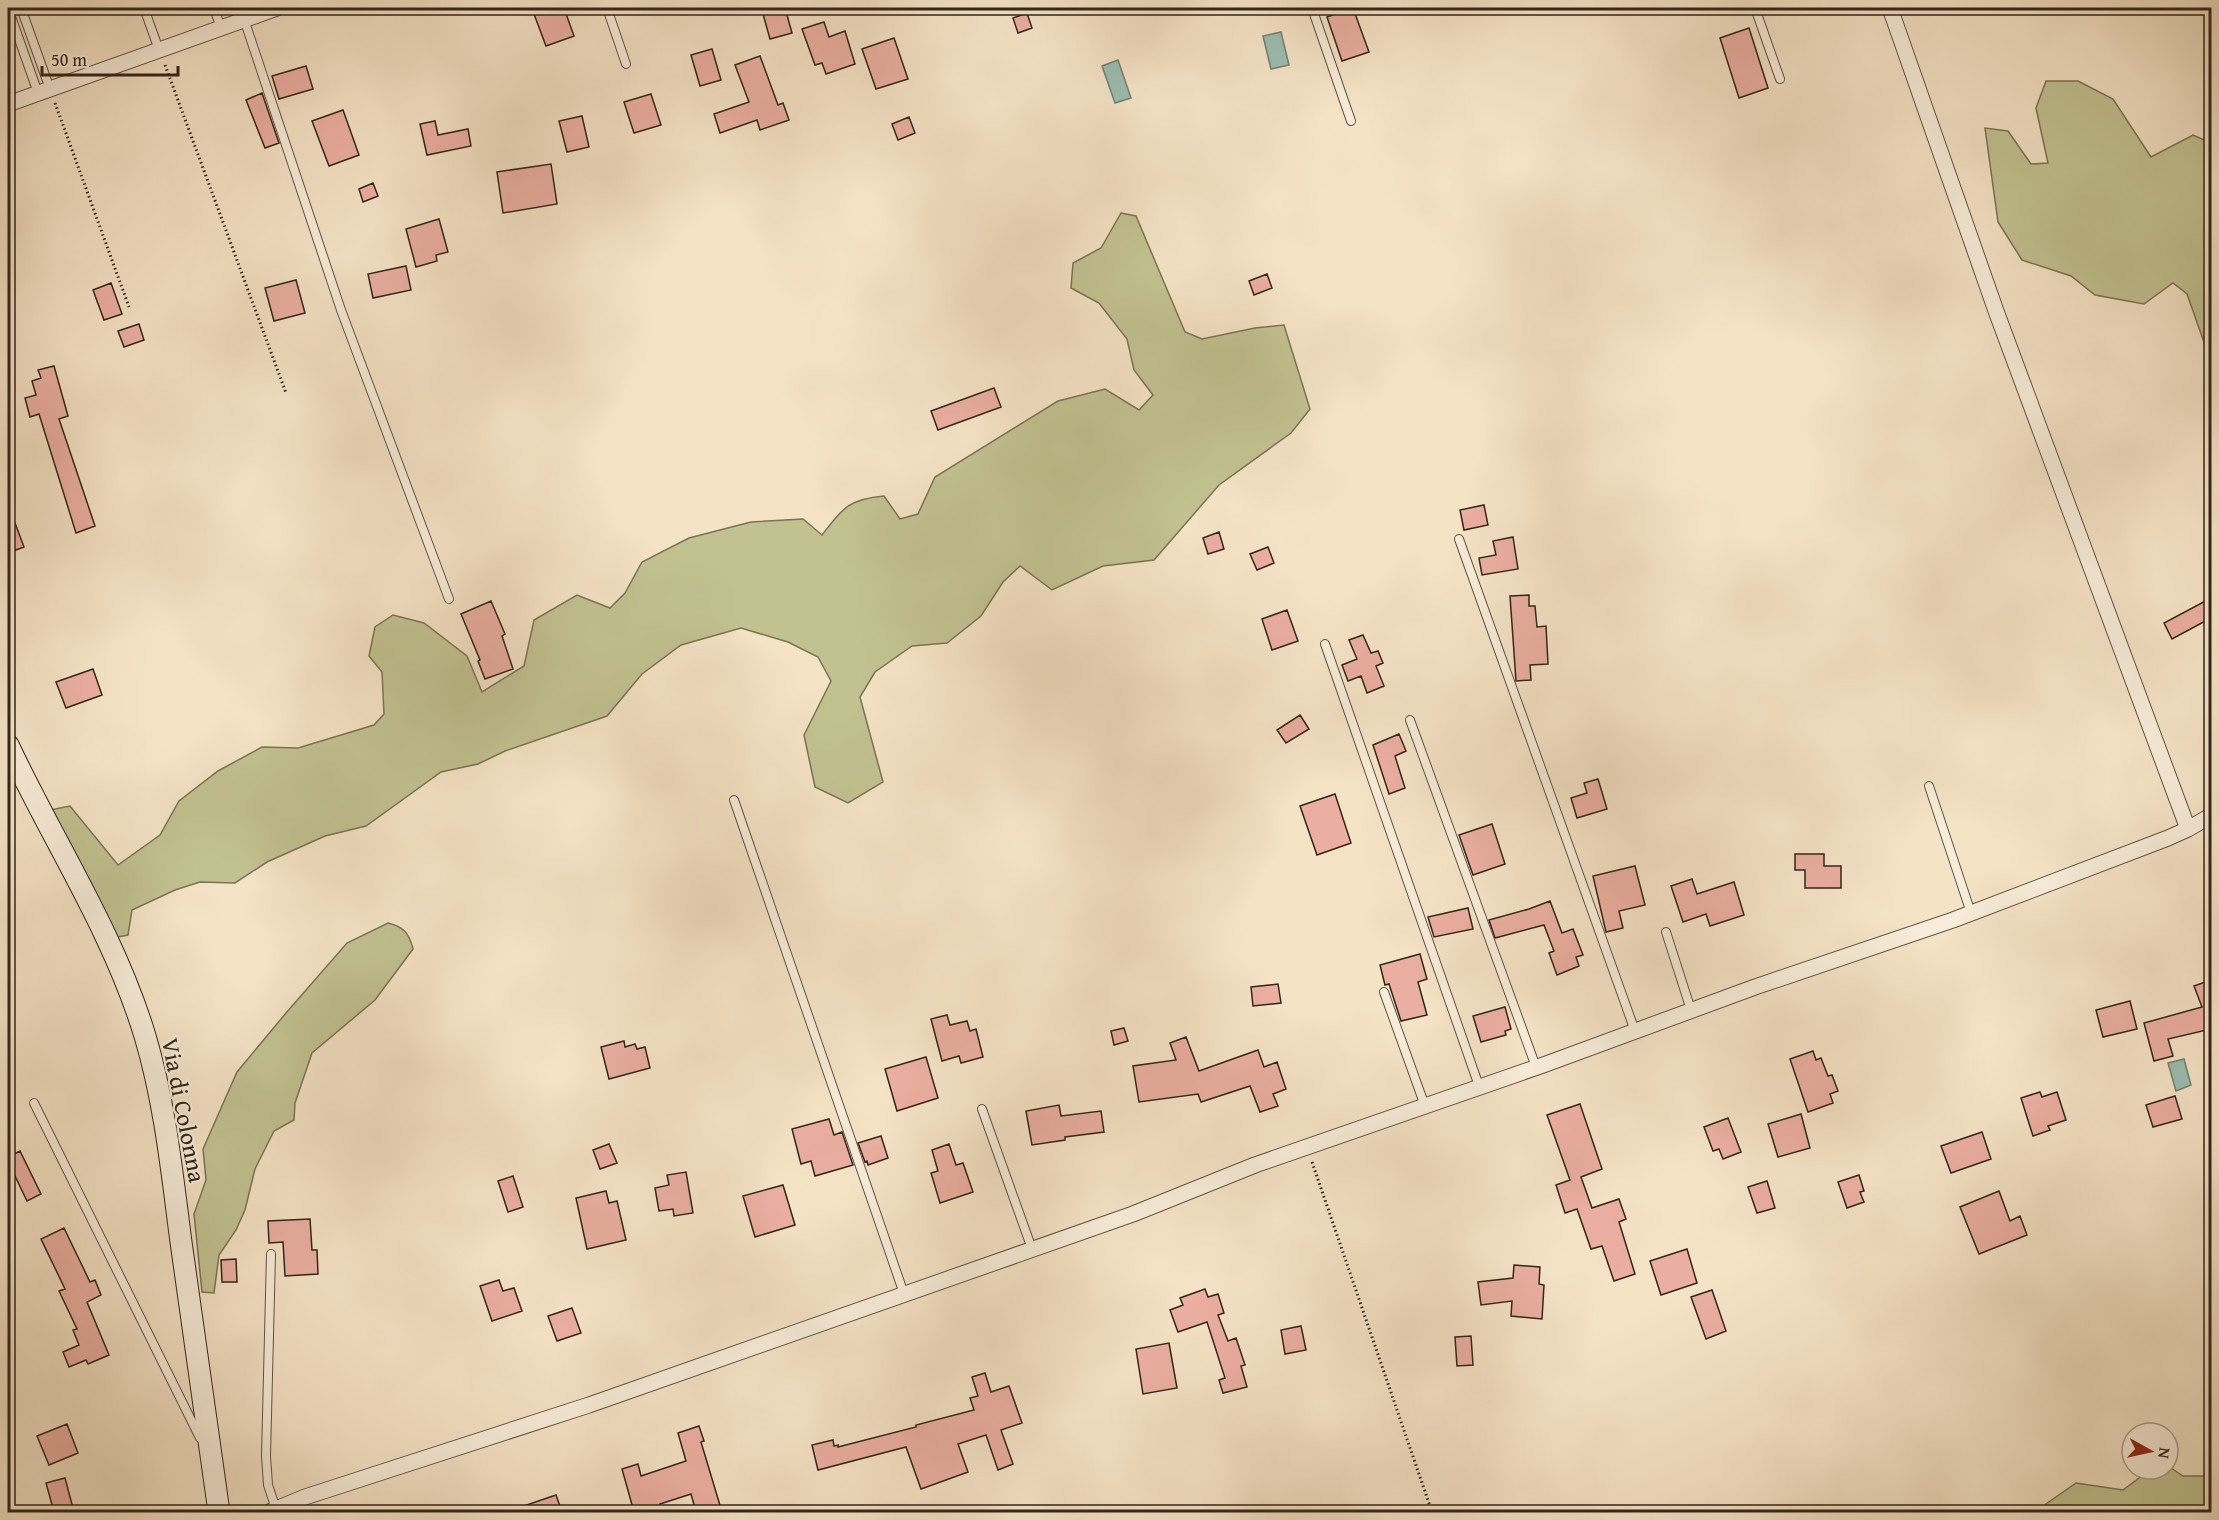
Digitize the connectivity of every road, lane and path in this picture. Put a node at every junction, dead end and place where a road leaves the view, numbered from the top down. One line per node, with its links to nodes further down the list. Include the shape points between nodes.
1 (8, 8): 15 (lane)
2 (21, 8): 15 (lane)
3 (144, 8): 12 (lane)
4 (214, 8): 11 (lane)
5 (277, 8): 10 (street)
6 (607, 8): 13 (lane)
7 (1312, 8): 17 (lane)
8 (1755, 8): 14 (lane)
9 (1890, 8): 28 (street, via 1996,311)
10 (244, 19): 11 (street); 21 (lane, via 341,310)
11 (221, 28): 12 (street)
12 (159, 50): 15 (street); 19 (path)
13 (626, 64)
14 (1780, 79)
15 (44, 91): 16 (street); 18 (path)
16 (8, 104)
17 (1351, 121)
18 (129, 307)
19 (286, 393)
20 (1459, 539): 33 (lane)
21 (449, 599)
22 (1325, 644): 35 (lane)
23 (1410, 720): 34 (lane)
24 (8, 745): 43 (street, Via di Colonna, via 104,933 145,1037 165,1118)
25 (1929, 786): 29 (lane)
26 (734, 800): 42 (lane)
27 (2211, 815): 28 (street)
28 (2188, 829): 29 (street)
29 (1971, 913): 32 (street)
30 (1666, 932): 32 (lane)
31 (1384, 992): 37 (lane)
32 (1691, 1010): 33 (street)
33 (1635, 1031): 34 (street)
34 (1536, 1067): 35 (street)
35 (1479, 1086): 37 (street)
36 (34, 1103): 43 (lane)
37 (1425, 1106): 39 (street)
38 (982, 1109): 40 (lane)
39 (1307, 1147): 40 (street); 46 (path)
40 (1032, 1250): 42 (street)
41 (271, 1254): 44 (lane, via 266,1456)
42 (904, 1294): 44 (street)
43 (211, 1460): 45 (street, Via di Colonna)
44 (272, 1511)
45 (219, 1512)
46 (1432, 1512)

